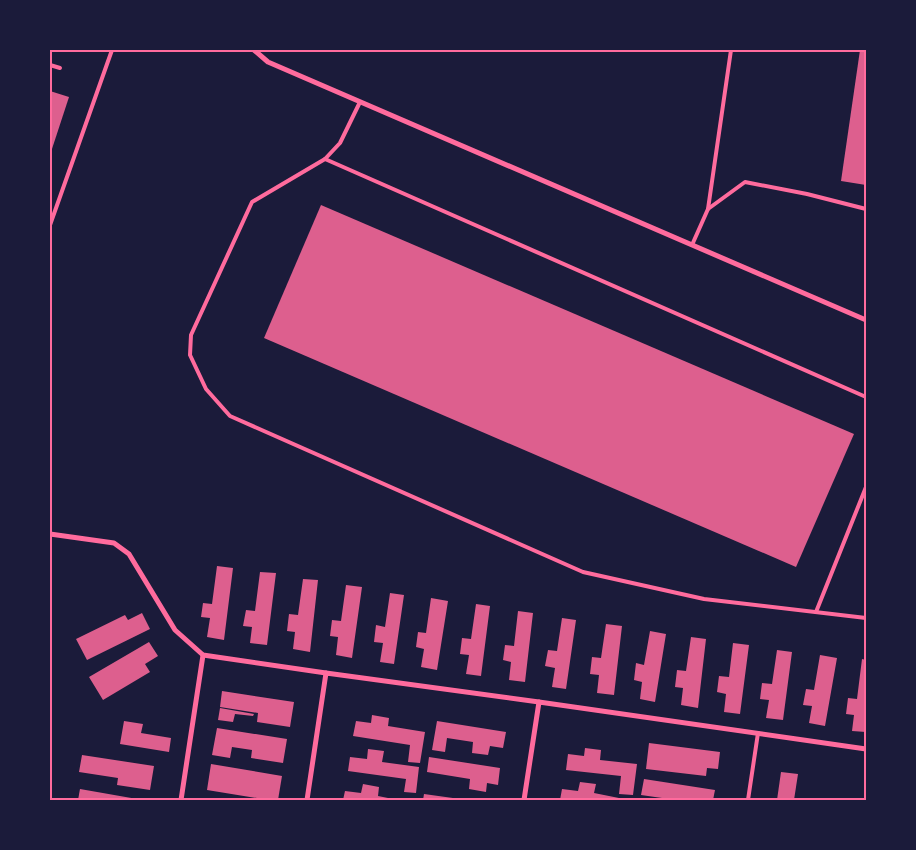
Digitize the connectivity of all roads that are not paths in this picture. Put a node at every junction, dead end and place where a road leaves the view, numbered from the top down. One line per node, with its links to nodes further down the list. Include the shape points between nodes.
1 (112, 50): 10 (lane)
2 (254, 50): 6 (street, via 268,62)
3 (731, 50): 8 (lane)
4 (50, 65): 5 (lane)
5 (60, 68)
6 (360, 102): 7 (lane, via 340,143); 11 (street)
7 (325, 159): 13 (lane); 16 (lane, via 252,202 191,335 190,354 206,389 230,416 583,572 704,600)
8 (708, 208): 9 (lane, via 745,182); 11 (lane)
9 (866, 209)
10 (50, 225)
11 (692, 245): 12 (street)
12 (866, 320)
13 (866, 397)
14 (866, 487): 16 (lane)
15 (50, 534): 18 (street, via 114,543 129,554 175,630)
16 (816, 612): 17 (lane)
17 (866, 618)
18 (203, 655): 19 (street); 23 (street)
19 (326, 673): 20 (street); 24 (street)
20 (539, 702): 21 (street); 25 (street)
21 (758, 733): 22 (street); 26 (lane)
22 (866, 749)
23 (181, 800)
24 (307, 800)
25 (524, 800)
26 (748, 800)

